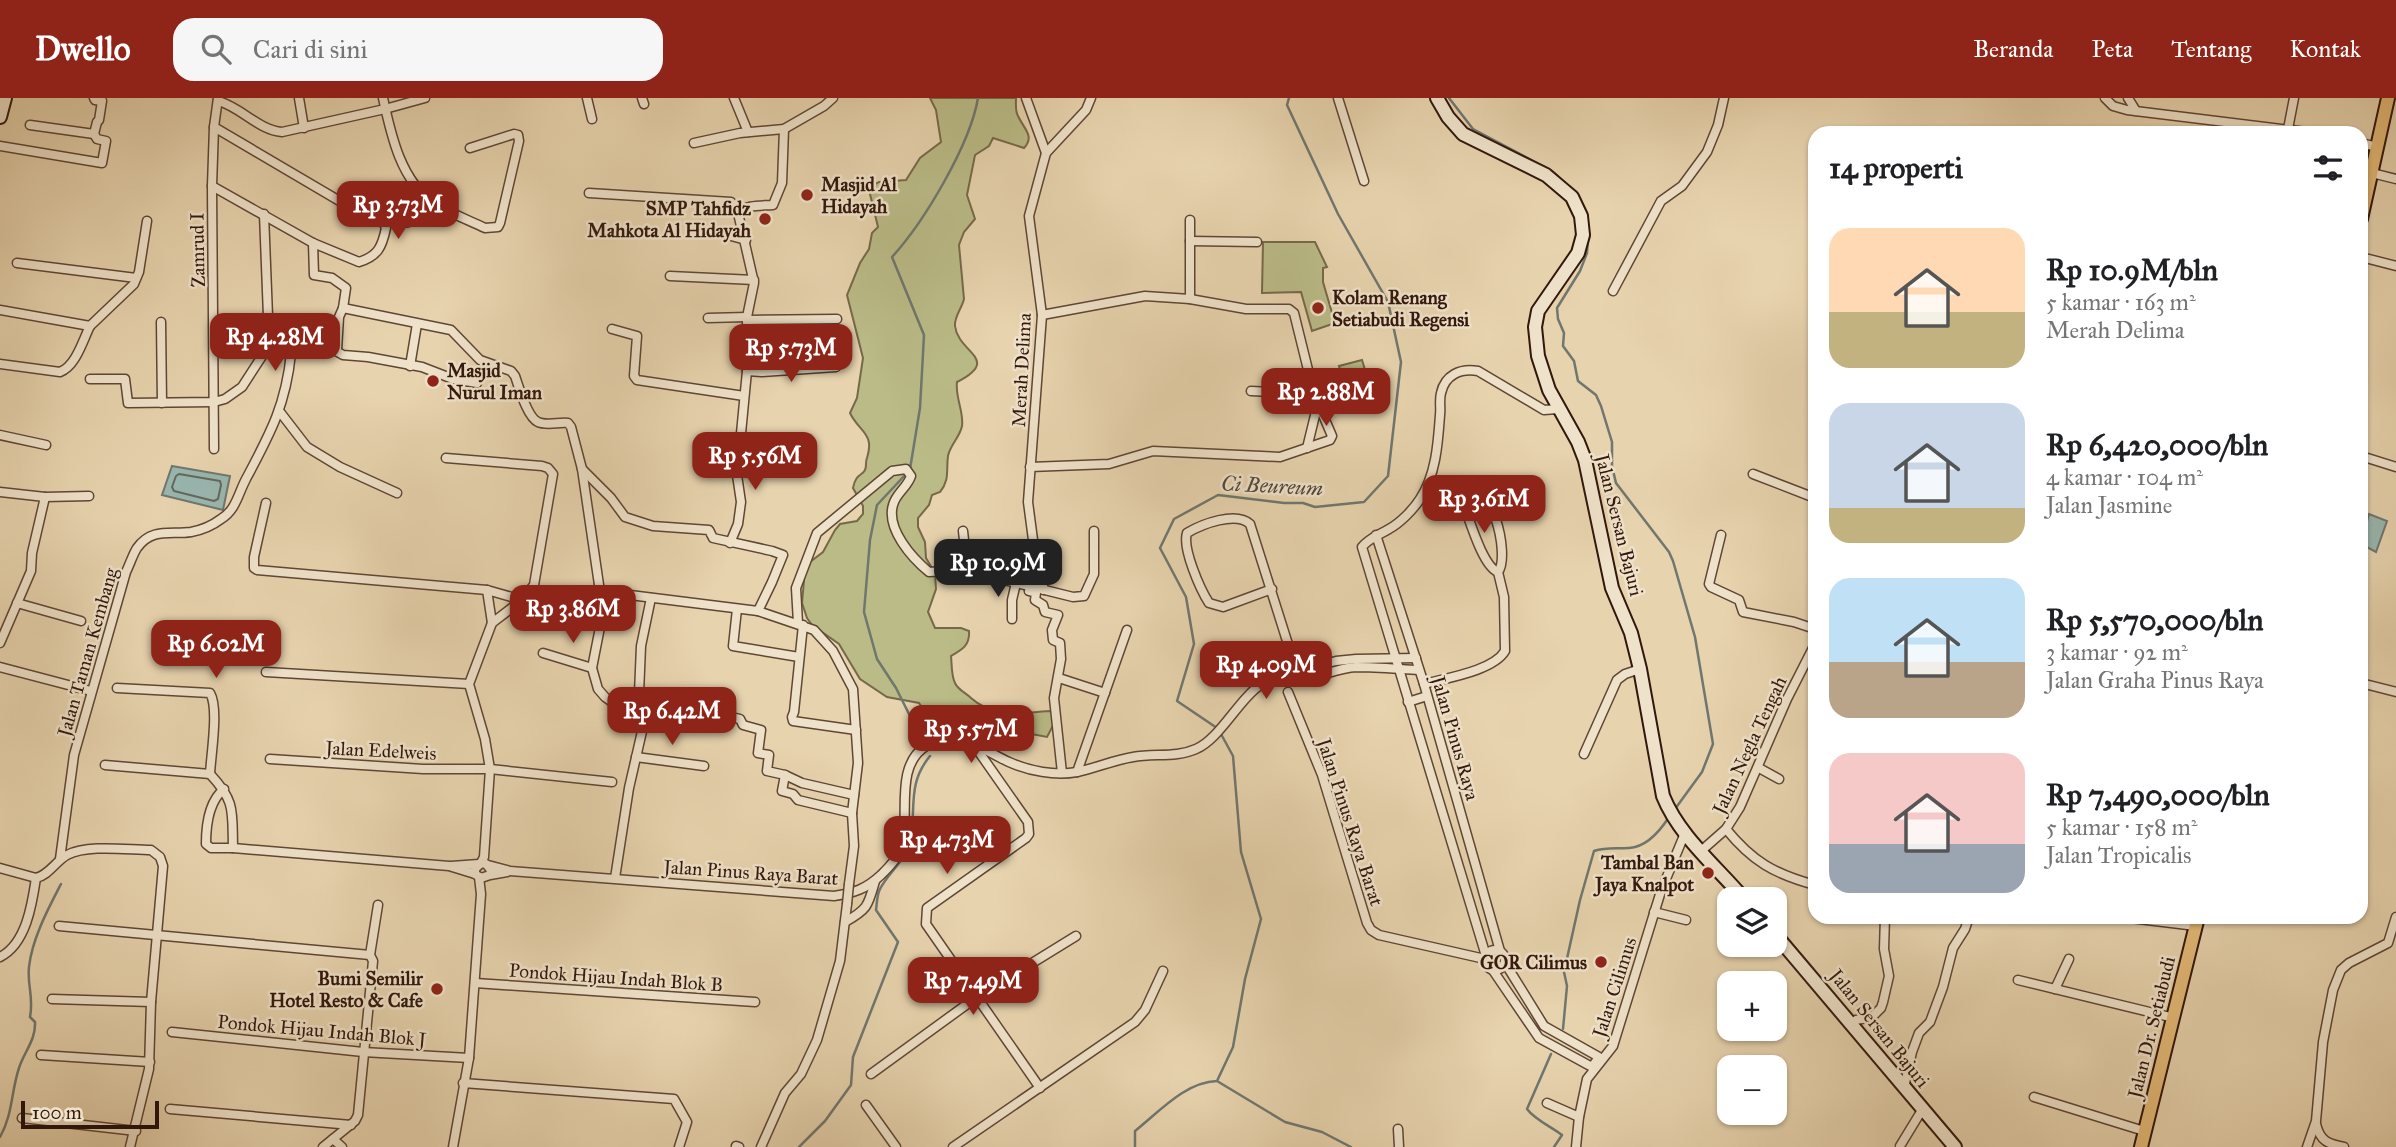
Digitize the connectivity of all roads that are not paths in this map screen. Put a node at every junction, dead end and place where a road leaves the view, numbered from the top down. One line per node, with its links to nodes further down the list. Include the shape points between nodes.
1 (5, 98): 21 (main road)
2 (94, 98): 30 (street, via 102,101)
3 (299, 98): 27 (street)
4 (383, 98): 19 (street)
5 (425, 98): 19 (street)
6 (587, 98): 22 (street)
7 (734, 98): 29 (street)
8 (833, 98): 28 (street)
9 (1026, 98): 36 (street)
10 (1091, 98): 36 (street, via 1086,110)
11 (1338, 98): 39 (street)
12 (1437, 98): 84 (main road, Jalan Sersan Bajuri, via 1463,134 1546,175 1572,197 1581,216 1583,235 1578,253 1538,311 1535,327 1538,356)
13 (1724, 98): 60 (street, via 1707,152 1682,186 1661,201)
14 (2105, 98): 20 (street, via 2116,108)
15 (2128, 98): 20 (street)
16 (2294, 98): 25 (street)
17 (2388, 98): 34 (main road)
18 (218, 100): 26 (street, Zamrud I); 27 (street, via 268,129)
19 (385, 109): 27 (street); 43 (street, via 411,181)
20 (2136, 111): 24 (street)
21 (0, 117)
22 (592, 119)
23 (30, 125): 30 (street)
24 (2263, 126)
25 (2289, 126)
26 (214, 127): 40 (street, Zamrud I); 46 (street, via 343,204)
27 (304, 128)
28 (784, 129): 29 (street); 44 (street, via 782,183 773,205 752,206)
29 (748, 132): 31 (street)
30 (94, 134): 33 (street, via 106,141 102,163)
31 (694, 143)
32 (2368, 145): 34 (street)
33 (0, 146)
34 (2377, 147): 37 (main road)
35 (470, 148): 43 (street, via 518,135 498,227 485,228)
36 (1046, 153): 64 (street, Merah Delima, via 1029,216)
37 (2372, 173): 38 (street); 41 (main road)
38 (2396, 179)
39 (1364, 181)
40 (212, 186): 45 (street); 82 (street, Zamrud I)
41 (2368, 190)
42 (589, 193): 44 (street, via 731,202)
43 (434, 203): 46 (street, via 405,225)
44 (738, 213): 50 (street)
45 (264, 214): 53 (street); 82 (street, via 268,346 239,390)
46 (382, 220): 53 (street, via 386,228 383,242 372,258 359,262)
47 (1190, 220): 51 (street)
48 (147, 221): 58 (street)
49 (731, 236): 50 (street)
50 (746, 240): 59 (street)
51 (1190, 241): 52 (street); 61 (street)
52 (1257, 242)
53 (313, 243): 62 (street, via 314,275 332,278 345,287)
54 (2368, 259): 56 (street)
55 (17, 262): 58 (street)
56 (2396, 266)
57 (670, 276): 59 (street)
58 (136, 278): 70 (street)
59 (754, 280): 66 (street)
60 (1613, 291)
61 (1190, 299): 64 (street, via 1144,296); 81 (street, via 1245,309 1292,310)
62 (343, 307): 69 (street); 72 (street)
63 (0, 310): 70 (street)
64 (1042, 314): 92 (street, Merah Delima)
65 (708, 318): 66 (street)
66 (747, 319): 67 (street); 76 (street)
67 (837, 319)
68 (161, 322): 83 (street)
69 (417, 324): 74 (street); 94 (street, via 451,330 480,360 510,371 536,421 571,427)
70 (90, 326): 73 (street, via 66,370)
71 (611, 329): 80 (street, via 637,336 637,380)
72 (336, 351): 74 (street); 85 (street, Jalan Taman Kembang, via 291,354)
73 (0, 364)
74 (410, 366): 78 (street)
75 (836, 367): 76 (street)
76 (747, 371): 80 (street)
77 (90, 379): 83 (street, via 125,379 128,403)
78 (477, 383)
79 (1251, 391): 81 (street)
80 (744, 396): 106 (street, via 737,475 741,502)
81 (1316, 398): 88 (street); 88 (street, via 1332,438)
82 (214, 402): 83 (street); 89 (street, Zamrud I)
83 (162, 403)
84 (1558, 410): 104 (street, via 1544,410 1478,371 1451,375 1441,393 1430,481 1411,509); 134 (main road, Jalan Sersan Bajuri, via 1582,451 1612,588)
85 (280, 412): 97 (street, via 307,447); 143 (street, Jalan Taman Kembang, via 227,516 193,531 158,532 137,548)
86 (0, 435): 87 (street)
87 (46, 444)
88 (1307, 448): 92 (street, via 1280,457 1153,451 1109,464)
89 (214, 449)
90 (446, 458): 115 (street, via 542,466 553,474 534,585)
91 (2368, 458): 93 (street)
92 (1030, 467): 112 (street, Merah Delima, via 1029,521)
93 (2396, 467)
94 (582, 469): 106 (street, via 625,517 653,526 709,530 713,538); 113 (street)
95 (1753, 474): 98 (street)
96 (0, 492): 100 (street)
97 (397, 493)
98 (1808, 495)
99 (89, 496): 100 (street)
100 (45, 498): 116 (street, via 31,571)
101 (266, 503): 111 (street, via 254,557 257,570)
102 (963, 531): 107 (street)
103 (1094, 531): 112 (street, via 1094,574 1084,596)
104 (1376, 535): 129 (street, Jalan Pinus Raya, via 1362,551); 130 (street, Jalan Pinus Raya)
105 (1721, 535): 123 (street, via 1711,587 1739,600 1743,612)
106 (730, 543): 118 (street, via 783,555)
107 (967, 567): 109 (street); 122 (street, via 929,572 901,540 892,506 908,484 908,472 892,471 817,533 796,587)
108 (1498, 572): 108 (street, via 1485,561 1462,500 1467,490 1478,490 1490,504 1502,548); 140 (street, via 1504,597 1504,654 1481,668)
109 (1015, 585): 112 (street); 119 (street); 160 (street, via 1036,593 1035,600 1045,612 1058,615 1052,640 1060,643 1054,698)
110 (1272, 589): 110 (street, via 1246,520 1232,519 1187,533 1185,542 1209,603 1223,607); 137 (street)
111 (487, 590): 115 (street); 121 (street)
112 (1044, 590)
113 (598, 591): 114 (street); 132 (street, via 603,612)
114 (651, 598): 117 (street); 149 (street, via 640,660)
115 (522, 600): 121 (street)
116 (18, 603): 120 (street); 125 (street)
117 (737, 609): 118 (street); 127 (street, via 733,646)
118 (758, 611): 122 (street)
119 (1012, 619)
120 (81, 621)
121 (492, 623): 139 (street)
122 (800, 624): 127 (street); 150 (street, via 814,630 841,663 853,689)
123 (1808, 627)
124 (1127, 630): 146 (street)
125 (0, 643)
126 (543, 653): 132 (street)
127 (800, 657): 150 (street, via 793,721)
128 (1808, 657): 157 (street, Jalan Negla Tengah)
129 (1395, 658): 130 (street, Jalan Pinus Raya Barat); 133 (street, Jalan Pinus Raya); 137 (street, Jalan Pinus Raya Barat, via 1336,661)
130 (1416, 658): 135 (street, Jalan Pinus Raya)
131 (0, 667): 143 (street)
132 (593, 668): 149 (street, via 605,697)
133 (1398, 669): 135 (street, Jalan Pinus Raya Barat); 137 (street, Jalan Pinus Raya Barat, via 1356,667); 148 (street, Jalan Pinus Raya)
134 (1640, 669): 152 (street, via 1618,680); 171 (main road, Jalan Sersan Bajuri, via 1663,796)
135 (1419, 670): 140 (street, Jalan Pinus Raya)
136 (266, 672): 139 (street)
137 (1298, 675): 159 (street, Jalan Pinus Raya Barat, via 1263,683 1205,745 1179,754 1134,756)
138 (1062, 679): 146 (street)
139 (469, 684): 158 (street)
140 (1424, 684): 147 (street, Jalan Pinus Raya)
141 (2368, 685): 145 (street)
142 (117, 688): 161 (street, via 210,693)
143 (91, 691): 176 (street, Jalan Taman Kembang, via 74,755)
144 (1288, 692): 199 (street, Jalan Pinus Raya Barat, via 1322,775 1371,930)
145 (2396, 692)
146 (1105, 693): 159 (street)
147 (1427, 696): 148 (street); 167 (street, Jalan Pinus Raya)
148 (1408, 702): 169 (street, Jalan Pinus Raya)
149 (640, 717): 153 (street, via 643,727); 162 (street, via 665,708 740,719 743,725 761,730 757,751 769,755 767,771)
150 (856, 730): 166 (street)
151 (972, 742): 160 (street, Jalan Pinus Raya Barat, via 1018,766); 181 (street, Jalan Pinus Raya Barat, via 941,740 925,746 916,756 906,784 902,845 893,864); 207 (street, via 1029,827 1026,838 925,911 929,930)
152 (1584, 754)
153 (636, 757): 156 (street); 180 (street)
154 (270, 759): 158 (street, Jalan Edelweis)
155 (105, 765): 161 (street)
156 (704, 766)
157 (1759, 768): 163 (street); 170 (street, Jalan Negla Tengah)
158 (490, 769): 164 (street, Jalan Edelweis); 178 (street)
159 (1077, 772): 160 (street, Jalan Pinus Raya Barat)
160 (1062, 773)
161 (210, 774): 165 (street)
162 (785, 775): 166 (street); 168 (street, via 782,791 798,800)
163 (1779, 779)
164 (612, 782)
165 (224, 789): 172 (street, via 231,803); 172 (street, Jalan Pinus Raya Barat, via 213,804 206,844)
166 (854, 795): 168 (street)
167 (1459, 807): 169 (street); 174 (street, Jalan Pinus Raya)
168 (852, 813): 188 (street, bridge, via 855,846)
169 (1442, 813): 175 (street, Jalan Pinus Raya)
170 (1726, 829): 173 (street, Jalan Negla Tengah); 182 (street, via 1759,864)
171 (1685, 833): 173 (main road, Jalan Sersan Bajuri); 185 (street, Jalan Cilimus)
172 (233, 848): 178 (street, Jalan Pinus Raya Barat)
173 (1701, 851): 183 (main road, Jalan Sersan Bajuri)
174 (1472, 852): 175 (street); 196 (street, Jalan Pinus Raya)
175 (1456, 858): 199 (street, Jalan Pinus Raya)
176 (60, 859): 179 (street); 193 (street, via 79,850 156,853 163,866)
177 (0, 868): 179 (street)
178 (483, 869): 180 (street, Jalan Pinus Raya Barat); 205 (street)
179 (37, 878): 198 (street, via 24,928 12,950)
180 (615, 878): 181 (street, Jalan Pinus Raya Barat, via 834,896 855,893)
181 (875, 881): 188 (street, via 869,904)
182 (1808, 883)
183 (1733, 887)
184 (378, 905): 197 (street)
185 (1654, 912): 187 (street); 227 (street, Jalan Cilimus, via 1613,1046 1587,1079)
186 (2396, 917): 229 (street, via 2388,943 2349,963 2333,990)
187 (1686, 920)
188 (845, 922): 240 (street, via 840,961 817,1041 801,1074 785,1093)
189 (1885, 924): 212 (street, via 1889,976 1884,1002 1872,1017)
190 (1967, 924): 221 (street, via 1953,948 1930,1023 1919,1033)
191 (2197, 924): 211 (main road, Jalan Dr. Setiabudi)
192 (59, 926): 193 (street)
193 (157, 935): 197 (street); 209 (street)
194 (1076, 936): 207 (street)
195 (1787, 948): 212 (main road, Jalan Sersan Bajuri)
196 (1500, 951): 199 (street, via 1490,951); 201 (street, Jalan Pinus Raya)
197 (370, 955): 214 (street)
198 (0, 957)
199 (1485, 957): 202 (street, Jalan Pinus Raya)
200 (2068, 959): 206 (street)
201 (1505, 963): 202 (street); 202 (street, Jalan Pinus Raya, via 1544,1026 1599,1057 1592,1067 1539,1038)
202 (1492, 970)
203 (1163, 971): 220 (street, via 1135,1022)
204 (2018, 980): 206 (street)
205 (475, 983): 210 (street, Pondok Hijau Indah Blok B); 216 (street)
206 (2055, 989): 211 (street)
207 (977, 997): 218 (street); 220 (street)
208 (52, 999): 209 (street)
209 (151, 1002): 217 (street)
210 (755, 1002)
211 (2174, 1018): 233 (main road, Jalan Dr. Setiabudi)
212 (1852, 1024): 221 (main road, Jalan Sersan Bajuri)
213 (172, 1032): 214 (street, Pondok Hijau Indah Blok J)
214 (363, 1052): 216 (street, Pondok Hijau Indah Blok J); 230 (street, via 358,1115)
215 (41, 1055): 217 (street)
216 (469, 1058): 219 (street)
217 (150, 1062): 232 (street)
218 (871, 1074)
219 (463, 1083): 238 (street); 239 (street, via 674,1100 687,1122)
220 (1041, 1088): 242 (street)
221 (1905, 1088): 226 (main road, Jalan Sersan Bajuri)
222 (2034, 1097): 233 (street)
223 (1547, 1103): 227 (street)
224 (866, 1105): 241 (street)
225 (170, 1109): 230 (street)
226 (1922, 1110): 245 (street); 246 (main road, Jalan Sersan Bajuri)
227 (1579, 1117): 244 (street, Jalan Cilimus)
228 (22, 1118): 232 (street)
229 (2316, 1121): 248 (street); 249 (street, via 2318,1135)
230 (351, 1125): 234 (street)
231 (1398, 1129): 243 (street)
232 (136, 1130): 235 (street)
233 (2144, 1131): 247 (main road, Jalan Dr. Setiabudi)
234 (333, 1139): 236 (street); 237 (street)
235 (130, 1147)
236 (323, 1147)
237 (342, 1147)
238 (453, 1147)
239 (679, 1147)
240 (761, 1147)
241 (896, 1147)
242 (953, 1147)
243 (1399, 1147)
244 (1576, 1147)
245 (1897, 1147)
246 (1955, 1147)
247 (2140, 1147)
248 (2307, 1147)
249 (2344, 1147)

